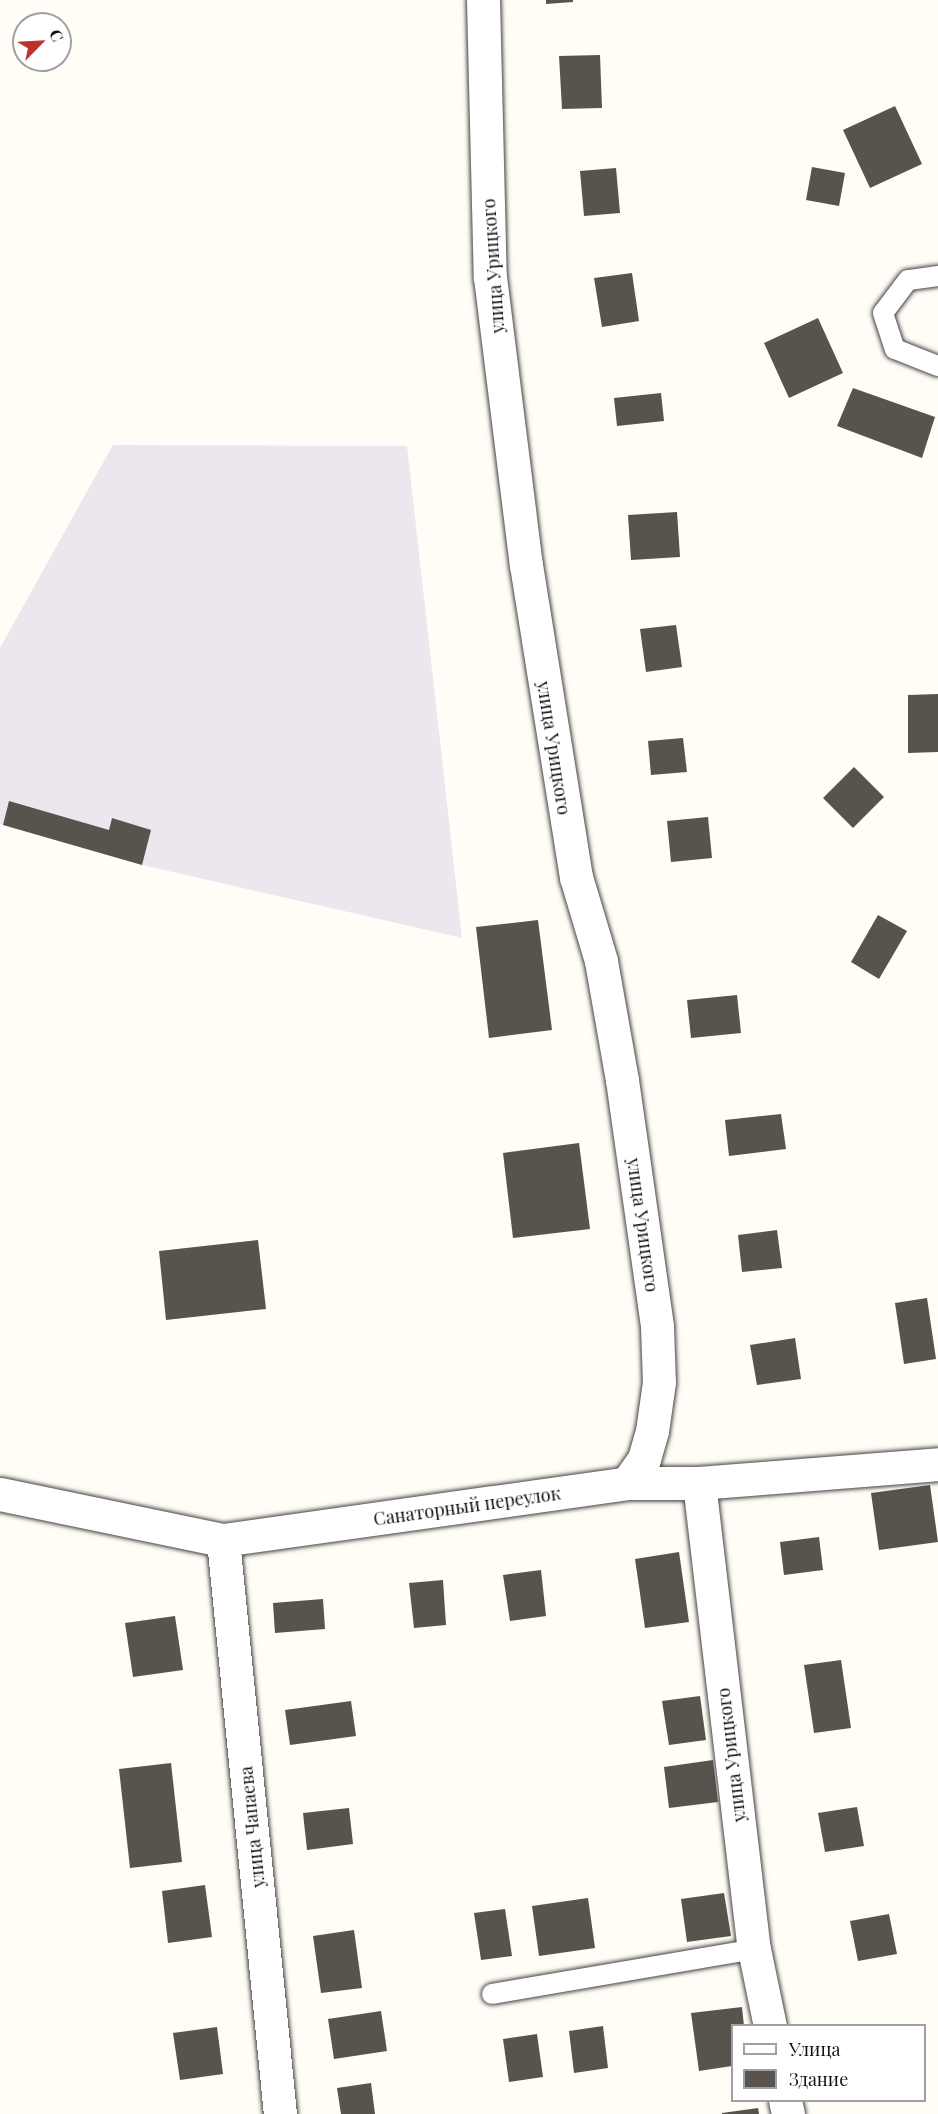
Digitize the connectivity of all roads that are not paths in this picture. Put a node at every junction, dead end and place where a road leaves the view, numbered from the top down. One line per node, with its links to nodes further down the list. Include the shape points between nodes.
1 (483, 0): 5 (street, улица Урицкого, via 490,277 526,565 576,877 601,961 622,1080 657,1326 659,1382 652,1431 644,1459)
2 (938, 276): 3 (lane, via 908,280 884,313 896,349)
3 (938, 366)
4 (938, 1464): 6 (street, Санаторный переулок)
5 (627, 1483): 6 (street, Санаторный переулок); 8 (street, Санаторный переулок)
6 (699, 1483): 9 (street, улица Урицкого)
7 (0, 1494): 8 (street, Санаторный переулок)
8 (223, 1540): 12 (street, улица Чапаева)
9 (754, 1949): 10 (lane); 11 (street, улица Урицкого)
10 (492, 1994)
11 (770, 2024)
12 (280, 2114)

